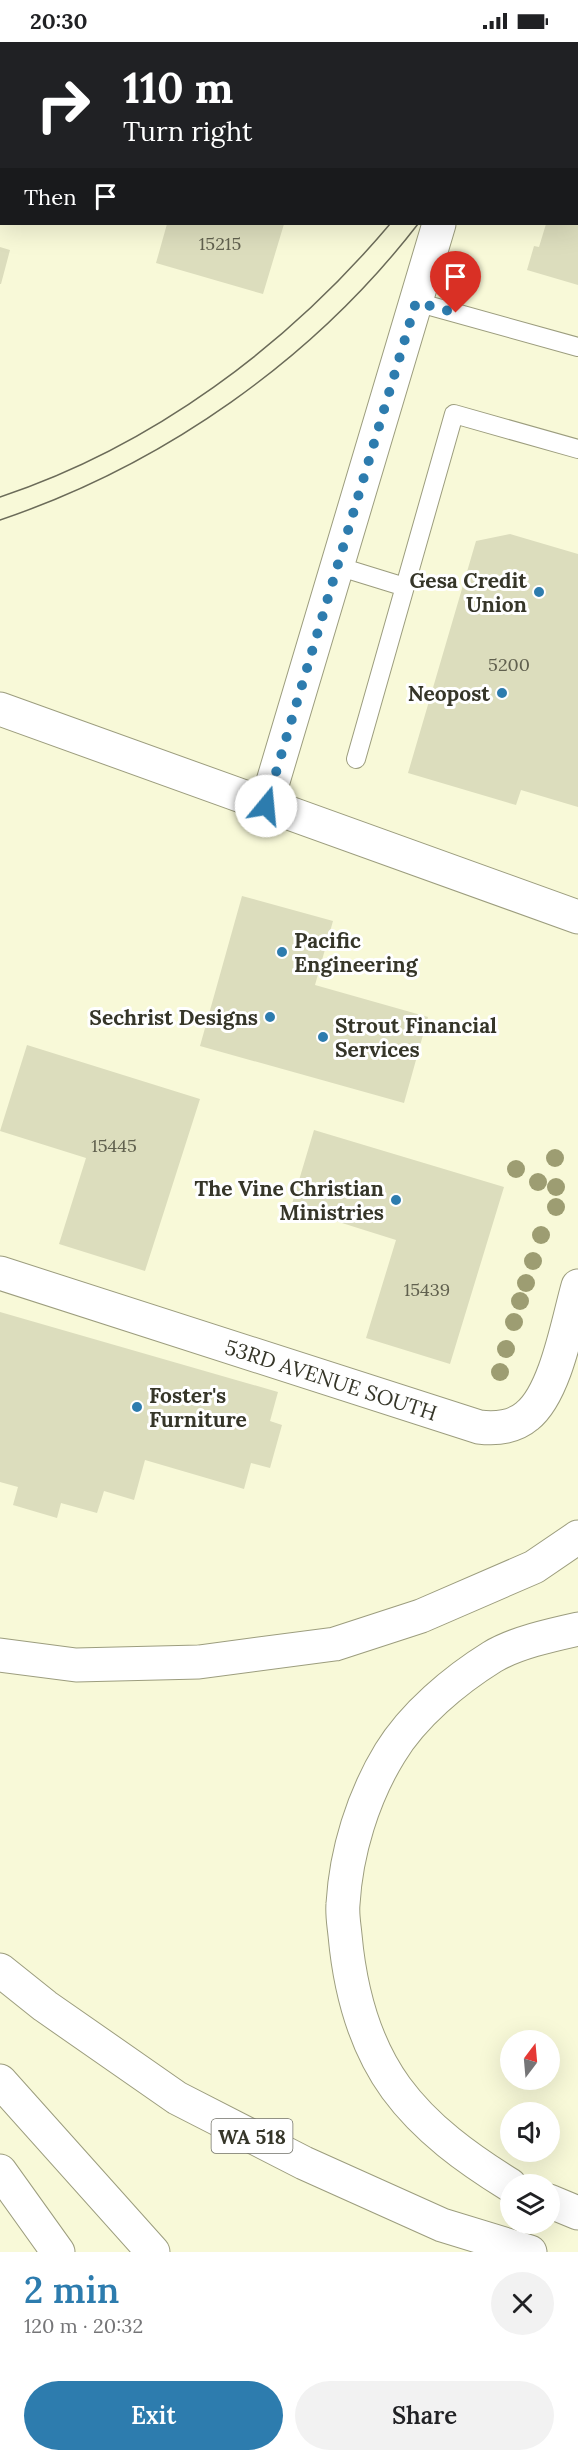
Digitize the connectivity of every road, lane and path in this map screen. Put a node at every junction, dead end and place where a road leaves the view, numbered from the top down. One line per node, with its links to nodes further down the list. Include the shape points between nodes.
1 (439, 225): 2 (main road)
2 (416, 302): 3 (lane); 5 (main road)
3 (578, 347)
4 (578, 449): 6 (lane, via 454,414)
5 (337, 567): 6 (lane); 9 (main road)
6 (405, 587): 8 (lane)
7 (0, 709): 9 (main road)
8 (356, 759)
9 (266, 806): 10 (main road)
10 (578, 917)
11 (0, 1273): 12 (main road, 53RD AVENUE SOUTH, via 492,1429 528,1416 544,1393 557,1362)
12 (578, 1286)
13 (578, 1536): 15 (main road, via 534,1567 421,1616 335,1644 199,1662 76,1665)
14 (578, 1629): 19 (main road, via 494,1656 448,1688 411,1726 390,1752 368,1796 351,1850 343,1905 349,1973 366,2034 396,2088 432,2128 470,2161)
15 (0, 1655)
16 (0, 1970): 24 (main road, WA 518, via 177,2098 304,2163 442,2225)
17 (0, 2081): 23 (main road)
18 (0, 2171): 22 (main road)
19 (500, 2179)
20 (560, 2206): 21 (main road)
21 (578, 2213)
22 (58, 2252)
23 (153, 2252)
24 (530, 2252)

